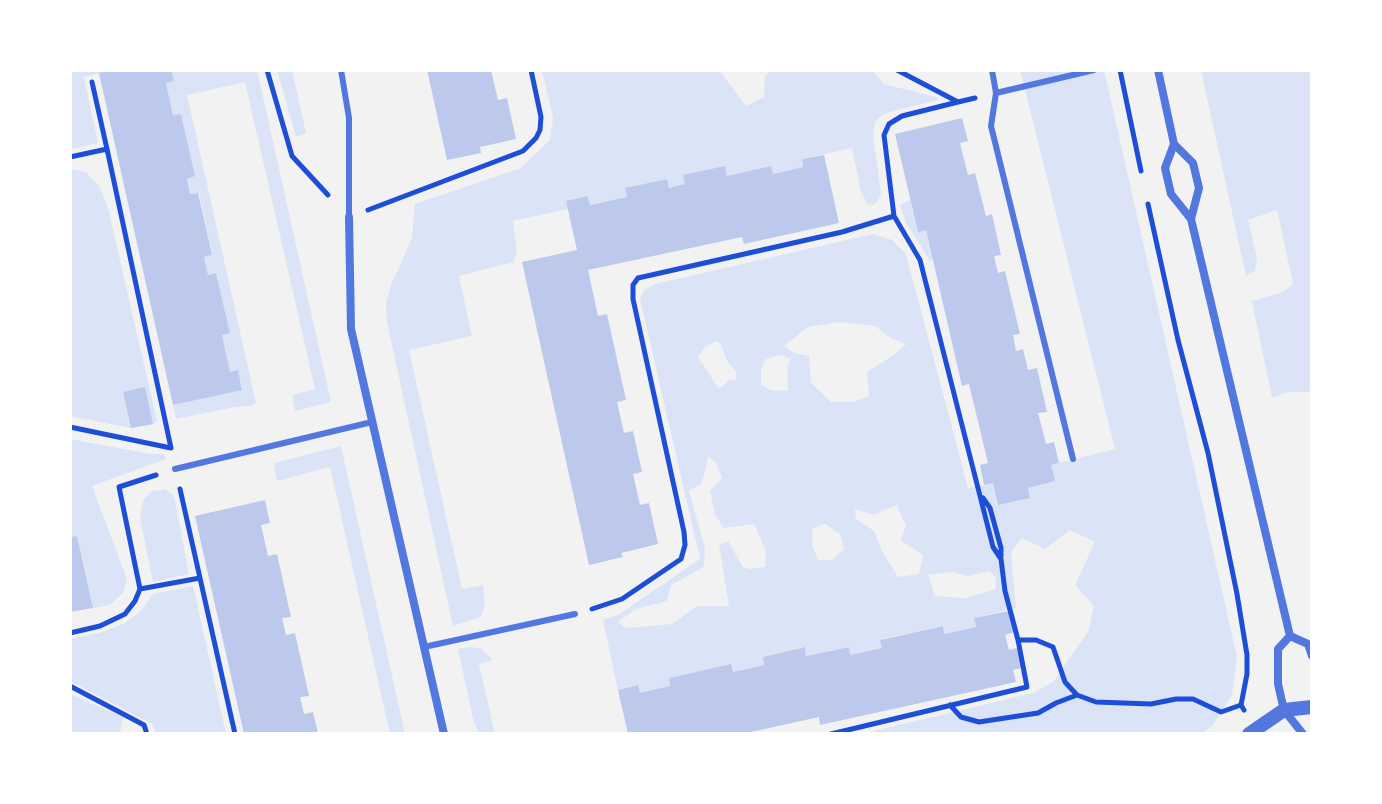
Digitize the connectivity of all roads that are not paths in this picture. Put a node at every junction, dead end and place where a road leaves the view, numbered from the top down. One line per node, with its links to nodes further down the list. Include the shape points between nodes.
1 (341, 70): 7 (lane, via 349,118)
2 (992, 70): 5 (lane)
3 (1094, 70): 5 (lane)
4 (1158, 70): 6 (street)
5 (996, 93): 10 (lane, via 991,126)
6 (1174, 144): 8 (street, via 1165,168 1171,194); 8 (street, via 1193,163 1199,188)
7 (349, 217): 9 (street, via 351,329)
8 (1191, 219): 13 (street)
9 (372, 422): 11 (lane); 14 (street)
10 (1073, 459)
11 (175, 469)
12 (575, 614): 14 (lane)
13 (1290, 636): 15 (street, via 1308,644); 17 (street, via 1278,649)
14 (424, 647): 18 (street)
15 (1312, 656)
16 (1312, 707): 17 (street)
17 (1284, 710): 19 (street); 20 (street)
18 (444, 734)
19 (1249, 734)
20 (1303, 734)

